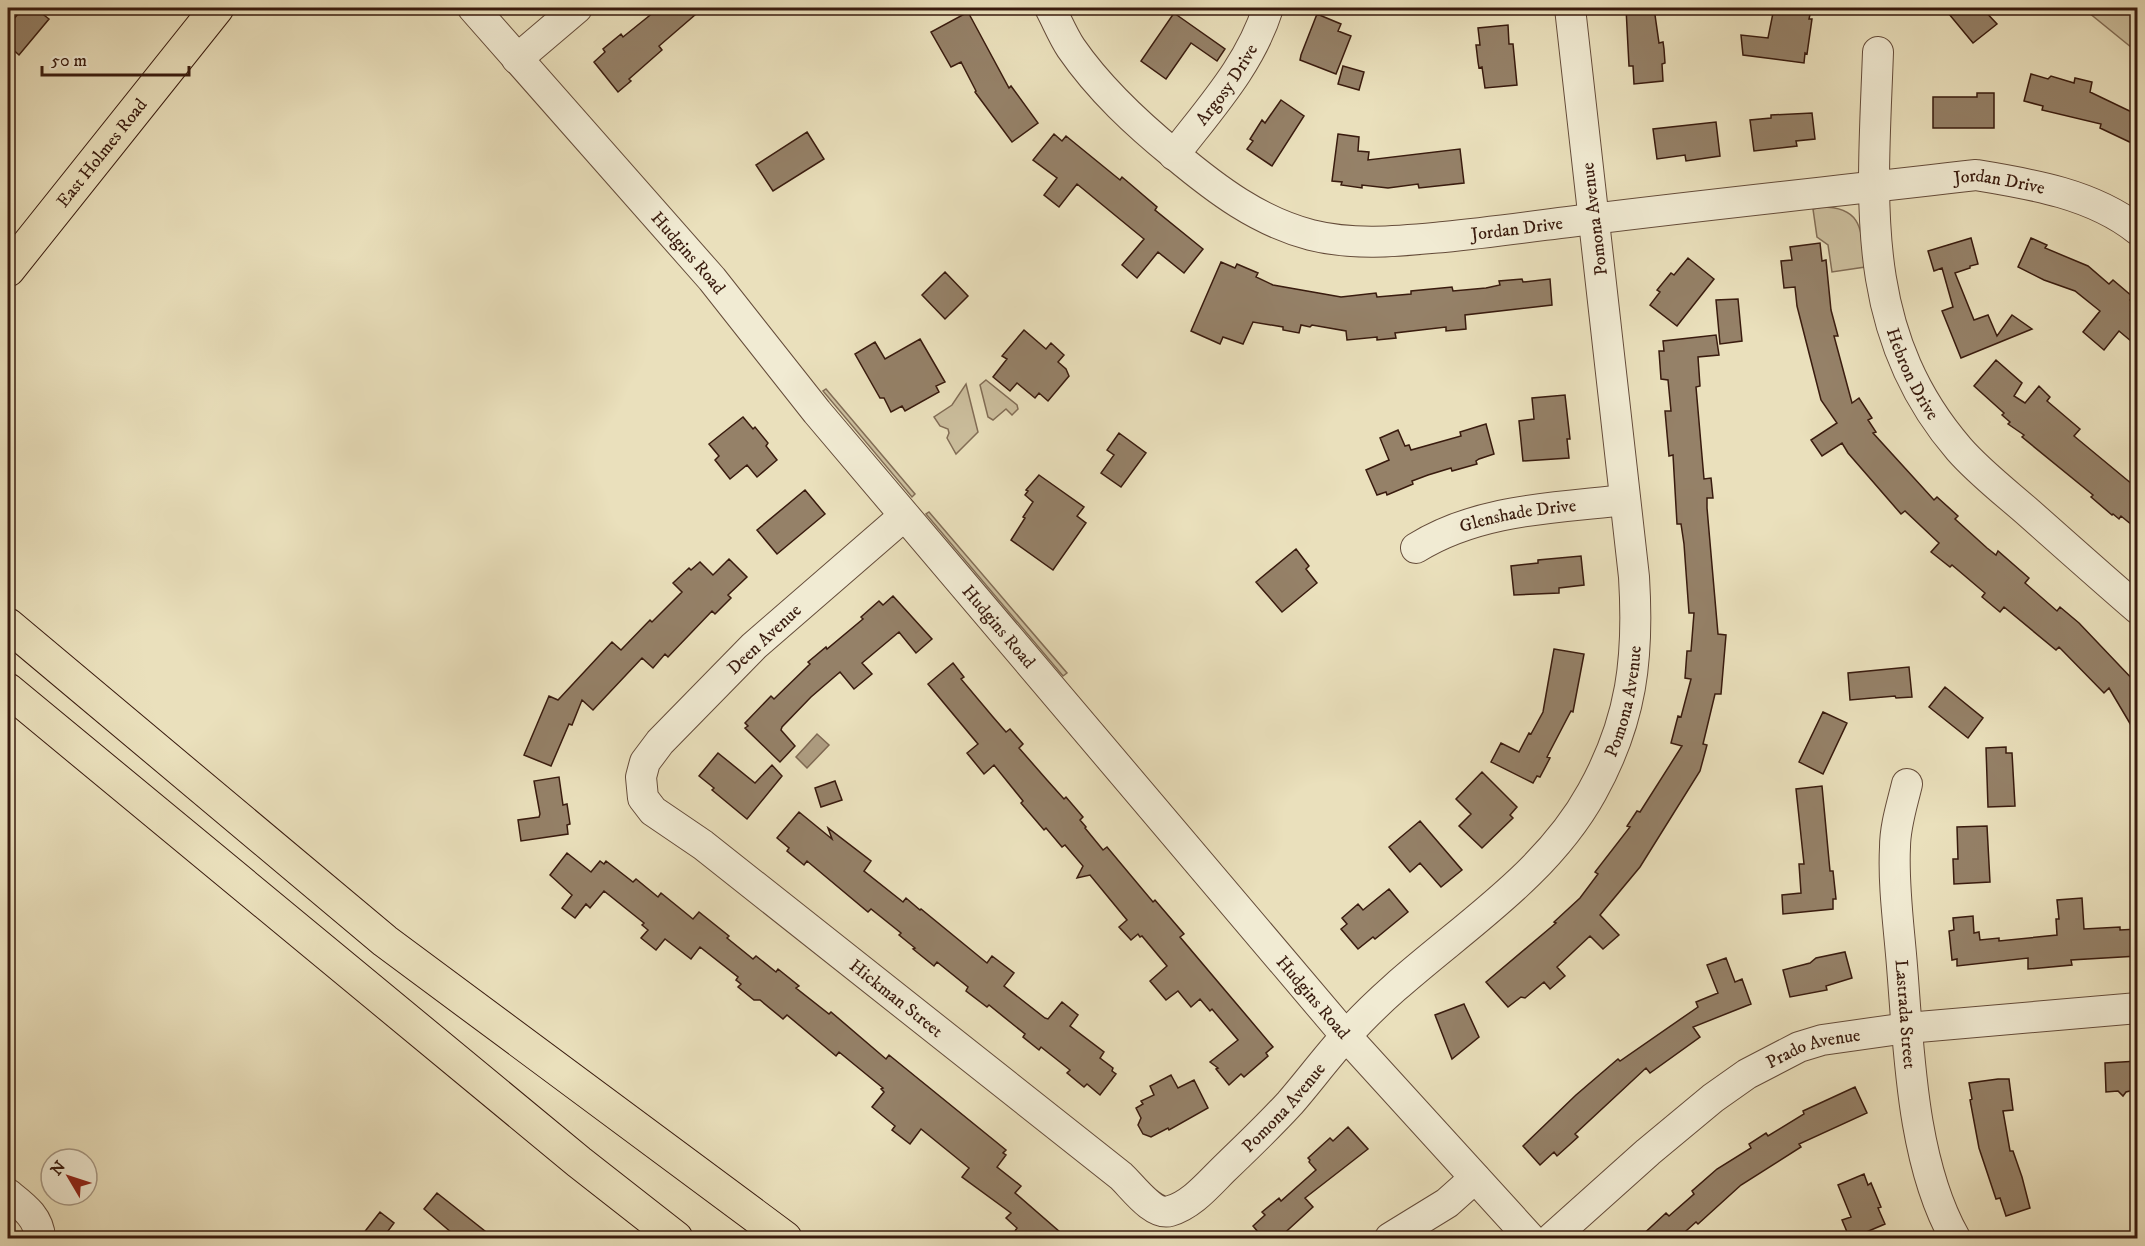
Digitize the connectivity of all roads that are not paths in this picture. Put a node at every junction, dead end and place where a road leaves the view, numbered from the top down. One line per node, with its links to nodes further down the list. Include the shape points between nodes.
1 (217, 8): 13 (main road, East Holmes Road)
2 (473, 8): 8 (street, Hudgins Road)
3 (577, 8): 8 (street)
4 (1050, 8): 9 (street, Jordan Drive, via 1071,48 1112,99)
5 (1268, 8): 9 (street, Argosy Drive, via 1254,44 1233,80)
6 (1570, 8): 11 (street, Pomona Avenue)
7 (1878, 52): 10 (street, Hebron Drive)
8 (518, 59): 15 (street, Hudgins Road, via 712,279)
9 (1174, 155): 11 (street, Jordan Drive, via 1220,193 1247,209 1290,229 1333,239 1390,242)
10 (1873, 188): 11 (street, Jordan Drive); 12 (street, Jordan Drive, via 1976,175 2047,189 2102,208); 17 (street, Hebron Drive, via 1886,309 1900,352 1928,408 1960,450)
11 (1593, 219): 14 (street, Pomona Avenue)
12 (2138, 230)
13 (8, 270)
14 (1625, 500): 16 (street, Glenshade Drive, via 1492,517 1439,534); 24 (street, Pomona Avenue, via 1634,577 1635,650 1626,710 1605,766 1575,820 1553,849)
15 (904, 516): 20 (street, Deen Avenue, via 729,671 652,751); 24 (street, Hudgins Road)
16 (1416, 548)
17 (2138, 609)
18 (8, 625): 30 (main road, via 385,941)
19 (8, 690): 29 (main road)
20 (641, 777): 27 (street, Hickman Street, via 643,798 653,811 703,845 1121,1176 1148,1204)
21 (1907, 784): 23 (street, Lastrada Street, via 1895,847)
22 (2138, 1008): 23 (street, Prado Avenue)
23 (1907, 1028): 33 (street, Prado Avenue, via 1822,1040 1799,1047 1747,1074 1648,1152); 34 (street, Lastrada Street, via 1922,1146)
24 (1346, 1036): 25 (street, Hudgins Road); 27 (street, Pomona Avenue, via 1266,1128 1195,1197)
25 (1475, 1178): 31 (street, via 1447,1203); 32 (street, Hudgins Road)
26 (8, 1194): 28 (street, via 29,1211)
27 (1166, 1213)
28 (40, 1239)
29 (676, 1239)
30 (785, 1239)
31 (1390, 1239)
32 (1530, 1239)
33 (1552, 1239)
34 (1955, 1239)

